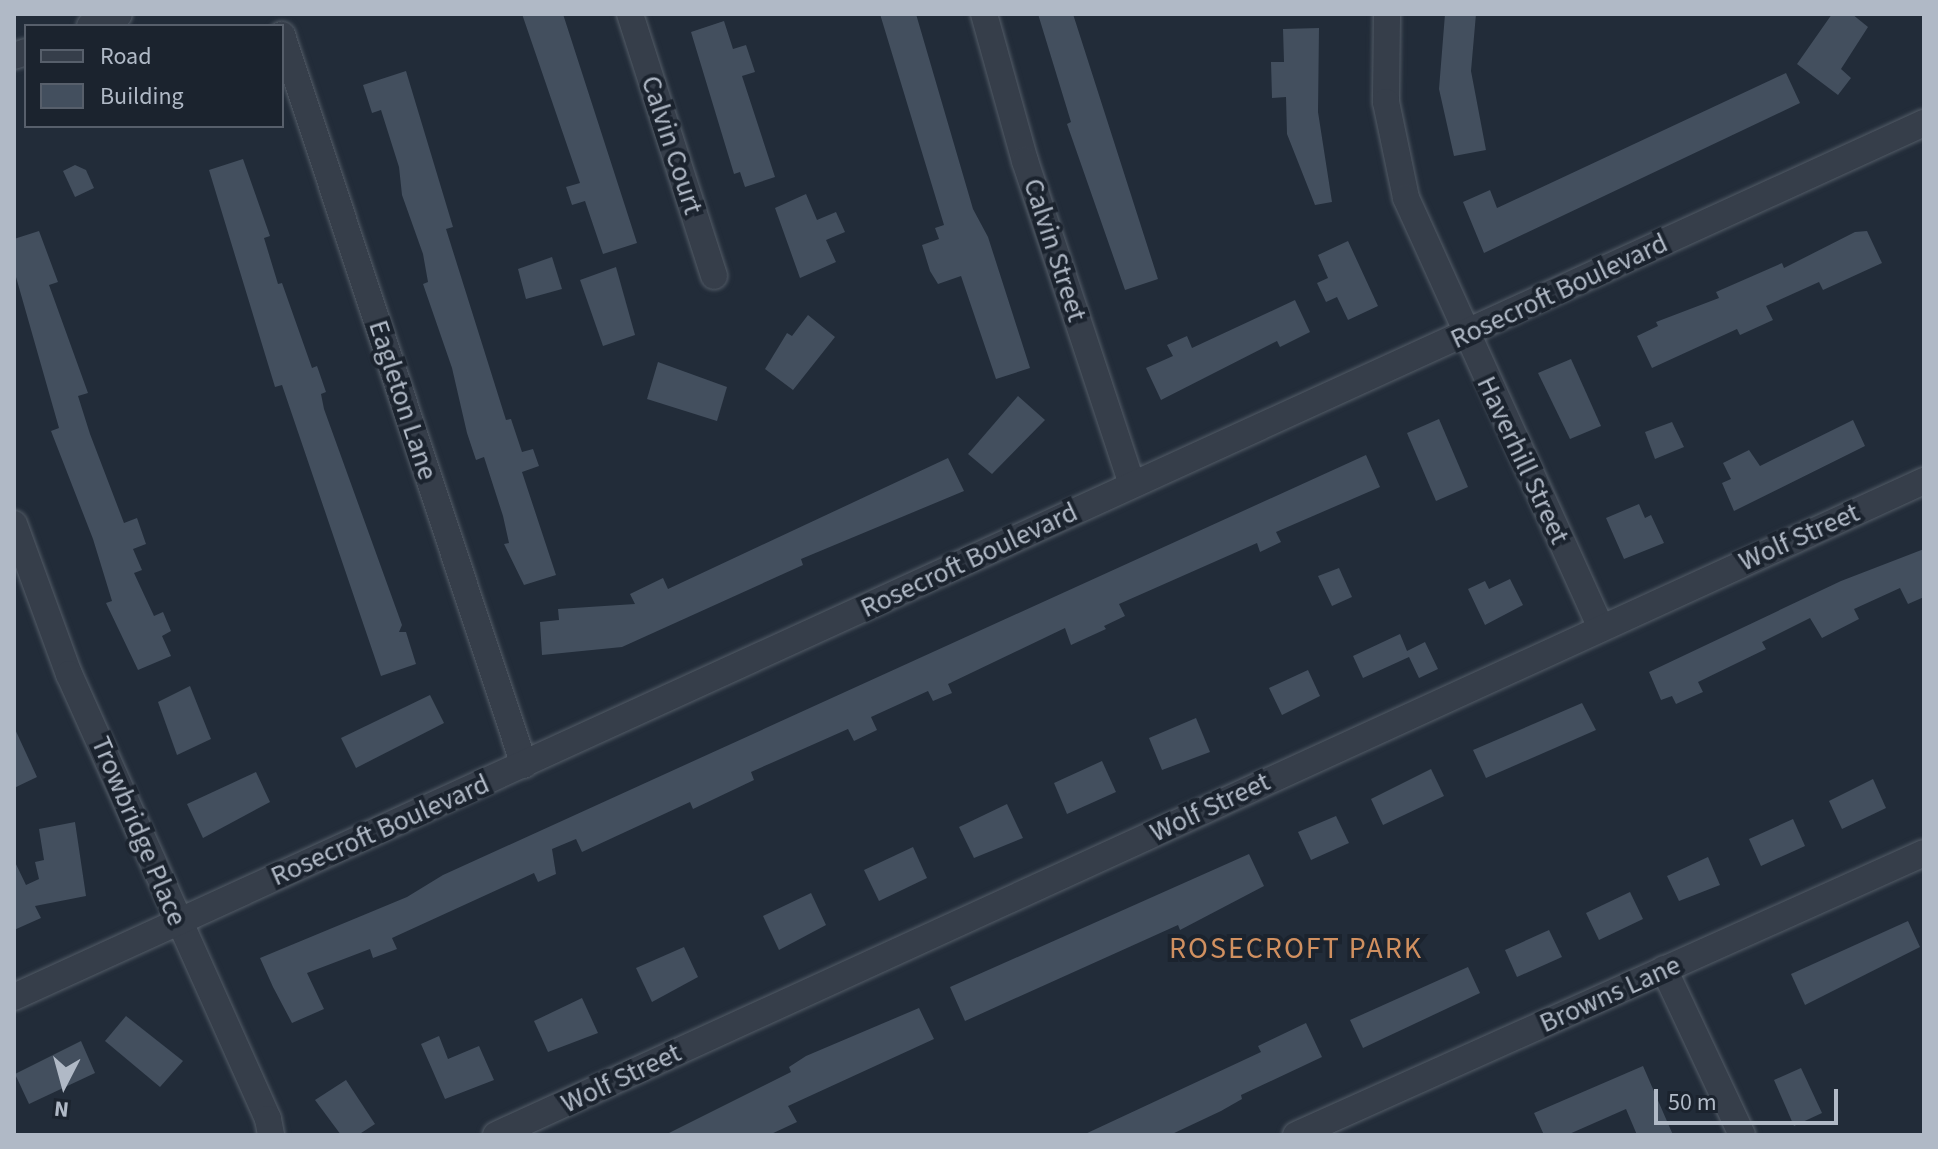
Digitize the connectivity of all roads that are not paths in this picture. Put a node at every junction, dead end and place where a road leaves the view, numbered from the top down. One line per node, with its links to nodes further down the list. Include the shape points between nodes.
1 (119, 14): 5 (street)
2 (630, 14): 8 (street, Calvin Court)
3 (984, 14): 11 (street, Calvin Street, via 1025,161)
4 (1387, 14): 9 (street, Haverhill Street, via 1386,102 1397,167 1414,220)
5 (95, 24)
6 (284, 41): 14 (street, Eagleton Lane)
7 (1924, 123): 9 (street, Rosecroft Boulevard)
8 (714, 276)
9 (1465, 334): 11 (street, Rosecroft Boulevard); 13 (street, Haverhill Street)
10 (1924, 481): 13 (street, Wolf Street)
11 (1132, 484): 14 (street, Rosecroft Boulevard)
12 (14, 524): 16 (street, Trowbridge Place, via 69,674)
13 (1601, 627): 20 (street, Wolf Street)
14 (524, 765): 16 (street, Rosecroft Boulevard)
15 (1924, 853): 17 (street, Browns Lane)
16 (178, 921): 18 (street, Rosecroft Boulevard); 19 (street, Trowbridge Place)
17 (1664, 969): 21 (street, Browns Lane); 22 (street)
18 (14, 997)
19 (271, 1135)
20 (496, 1135)
21 (1296, 1135)
22 (1742, 1135)

